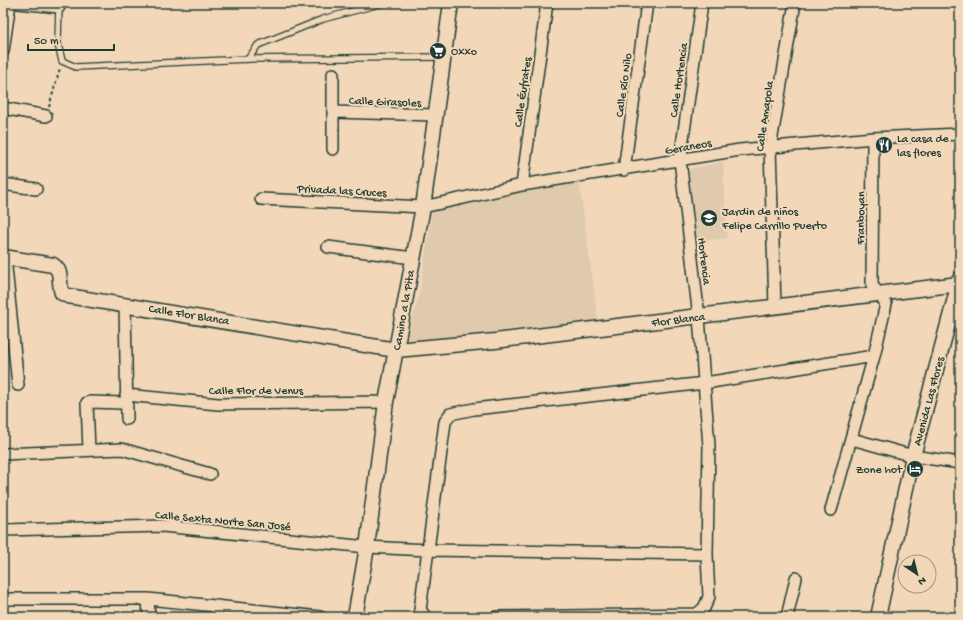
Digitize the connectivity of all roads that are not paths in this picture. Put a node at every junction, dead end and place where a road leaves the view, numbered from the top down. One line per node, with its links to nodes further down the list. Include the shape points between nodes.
1 (10, 3): 10 (street)
2 (18, 3): 9 (street)
3 (383, 3): 12 (lane, via 323,19 258,44)
4 (451, 3): 11 (street, Camino a la Pita)
5 (546, 3): 25 (street, Calle Éufrates)
6 (647, 3): 23 (street, Calle Río Nilo)
7 (702, 3): 22 (street, Calle Hortencia)
8 (795, 3): 20 (street, Calle Amapola)
9 (59, 5): 12 (lane, via 58,44 62,62 76,67)
10 (3, 51)
11 (444, 58): 12 (lane); 16 (street, Camino a la Pita)
12 (248, 59)
13 (333, 74): 15 (street)
14 (3, 108): 17 (street)
15 (334, 112): 16 (street, Calle Girasoles); 21 (street)
16 (435, 115): 28 (street, Camino a la Pita)
17 (46, 116)
18 (960, 134): 19 (street, Geraneos)
19 (873, 138): 20 (street, Geraneos); 33 (street, Franboyan, via 872,285)
20 (770, 148): 22 (street, Geraneos); 35 (street, Calle Amapola)
21 (334, 149)
22 (680, 160): 23 (street, Geraneos); 36 (street, Hortencia)
23 (624, 170): 25 (street, Geraneos)
24 (3, 184): 26 (street)
25 (522, 185): 28 (street, Geraneos)
26 (36, 189)
27 (261, 199): 28 (street, Privada las Cruces)
28 (423, 207): 31 (street, Camino a la Pita)
29 (328, 247): 31 (street)
30 (4, 257): 34 (street, Calle Flor Blanca, via 58,268 60,288 62,293 68,296); 40 (street)
31 (413, 258): 37 (street, Camino a la Pita)
32 (959, 282): 33 (street, Flor Blanca); 47 (street, Avenida Las Flores)
33 (879, 294): 35 (street, Flor Blanca); 38 (street, Franboyan, via 886,304)
34 (125, 304): 37 (street, Calle Flor Blanca); 41 (street)
35 (775, 306): 36 (street, Flor Blanca)
36 (699, 317): 37 (street, Flor Blanca); 39 (street, Hortencia)
37 (396, 350): 42 (street, Camino a la Pita)
38 (874, 356): 39 (street); 44 (street, Franboyan)
39 (705, 383): 53 (street, via 466,410 450,414 445,422); 54 (street, Hortencia, via 709,446)
40 (18, 385)
41 (126, 398): 42 (street, Calle Flor de Venus, via 218,404); 43 (street); 45 (street, Calle Flor de Venus, via 122,403 87,403)
42 (386, 402): 52 (street, Camino a la Pita)
43 (126, 419)
44 (852, 439): 47 (street); 50 (street, Franboyan)
45 (89, 450): 46 (street); 49 (street, via 122,449)
46 (3, 454)
47 (913, 456): 48 (street); 66 (street, Avenida Las Flores)
48 (960, 463)
49 (210, 474)
50 (831, 510)
51 (3, 530): 52 (street, Calle Sexta Norte San José, via 163,526)
52 (367, 547): 53 (street, Calle Sexta Norte San José); 62 (street, Camino a la Pita)
53 (428, 550): 54 (street, Calle Sexta Norte San José); 63 (street, via 420,610)
54 (707, 554): 64 (street, Hortencia, via 709,597 704,608 697,614)
55 (796, 578): 65 (street)
56 (148, 599): 57 (street); 58 (street); 60 (street)
57 (3, 600)
58 (216, 612): 59 (street)
59 (280, 615): 61 (street)
60 (149, 617)
61 (320, 617)
62 (355, 617)
63 (426, 617)
64 (496, 617)
65 (787, 617)
66 (878, 617)

